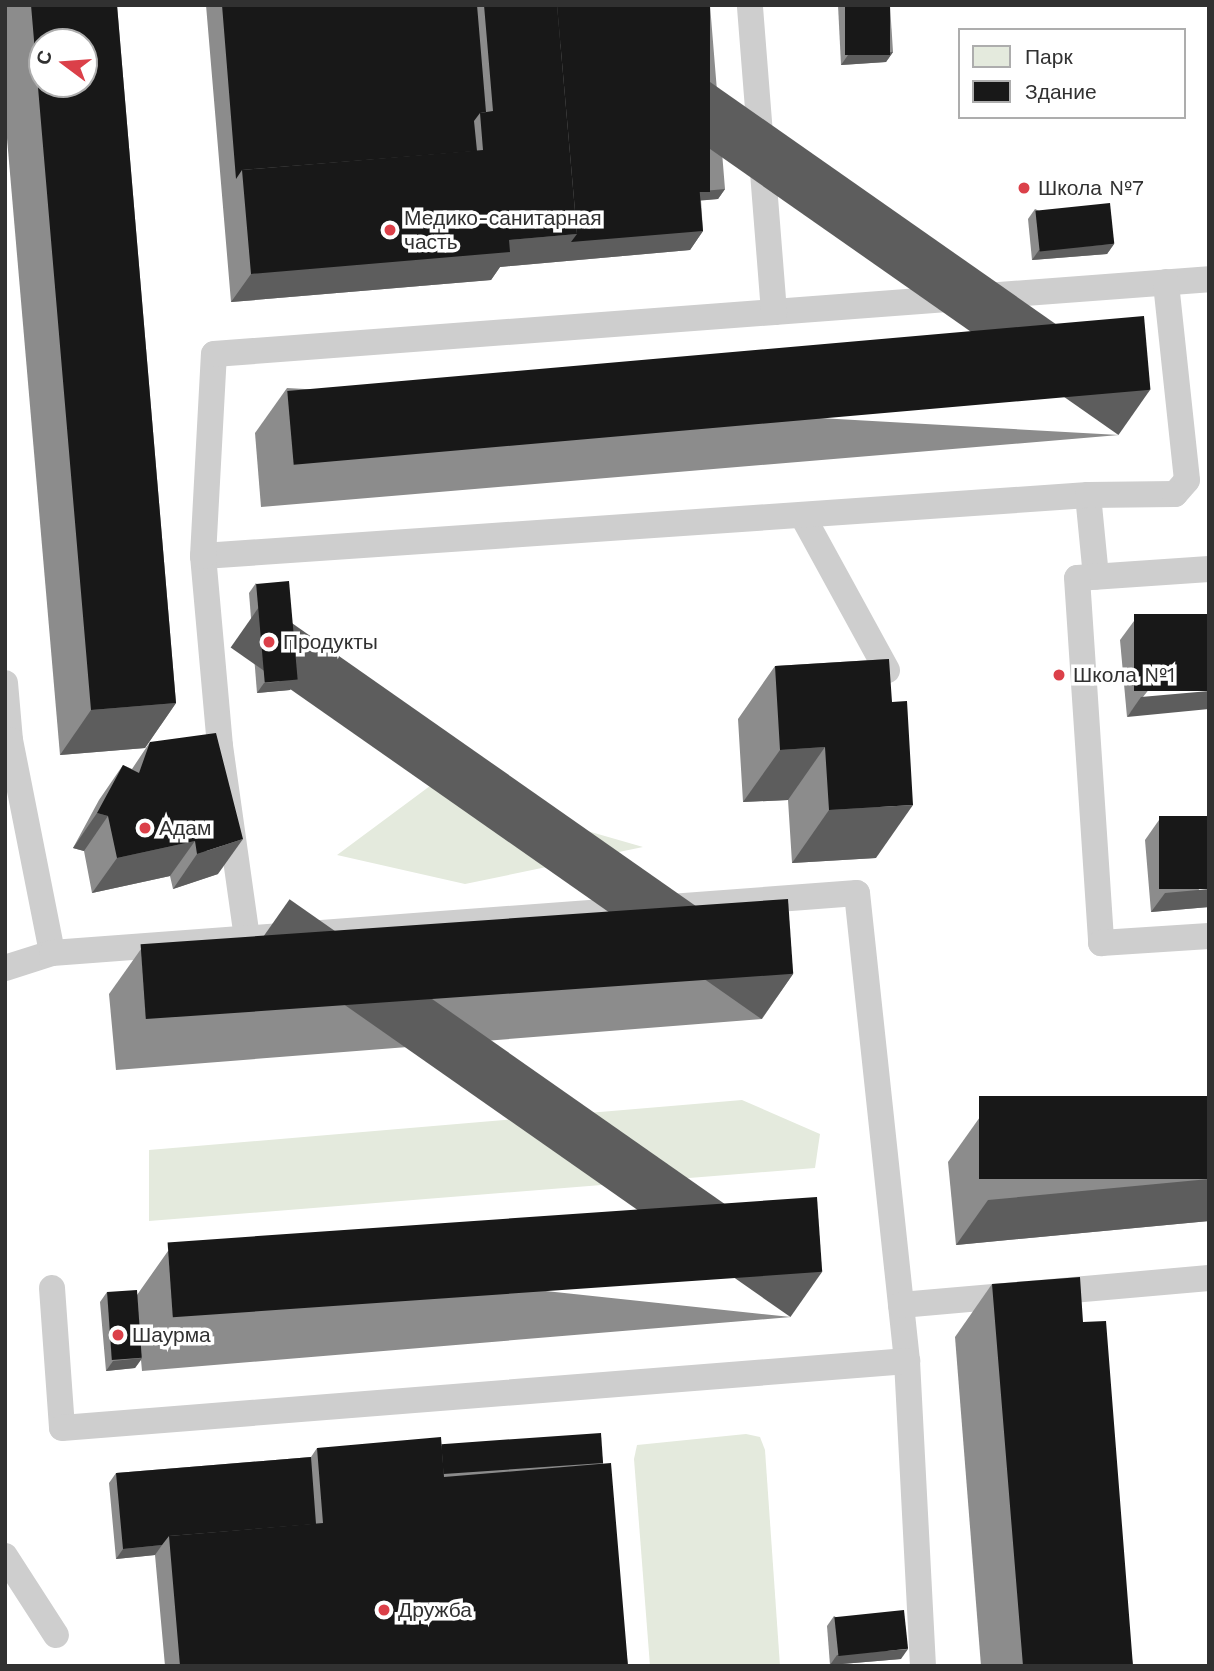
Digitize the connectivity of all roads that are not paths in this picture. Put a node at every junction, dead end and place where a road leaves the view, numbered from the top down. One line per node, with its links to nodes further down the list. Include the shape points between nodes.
1 (750, 5): 4 (lane)
2 (1209, 279): 3 (lane)
3 (1166, 282): 4 (lane); 5 (lane, via 1185,489 1175,494)
4 (774, 312): 7 (lane, via 214,354)
5 (1088, 495): 6 (lane); 9 (lane)
6 (803, 515): 7 (lane); 10 (lane)
7 (203, 556): 13 (lane, via 220,746)
8 (1209, 569): 9 (lane)
9 (1096, 577): 12 (lane, via 1077,578 1101,943)
10 (887, 670)
11 (5, 683): 14 (lane, via 10,740)
12 (1209, 936)
13 (247, 938): 14 (lane); 18 (lane, via 857,893)
14 (52, 953): 15 (lane)
15 (5, 968)
16 (1209, 1278): 18 (lane)
17 (52, 1288): 19 (lane, via 62,1428)
18 (901, 1306): 19 (lane)
19 (907, 1361): 22 (lane)
20 (5, 1556): 21 (lane)
21 (56, 1635)
22 (923, 1666)

